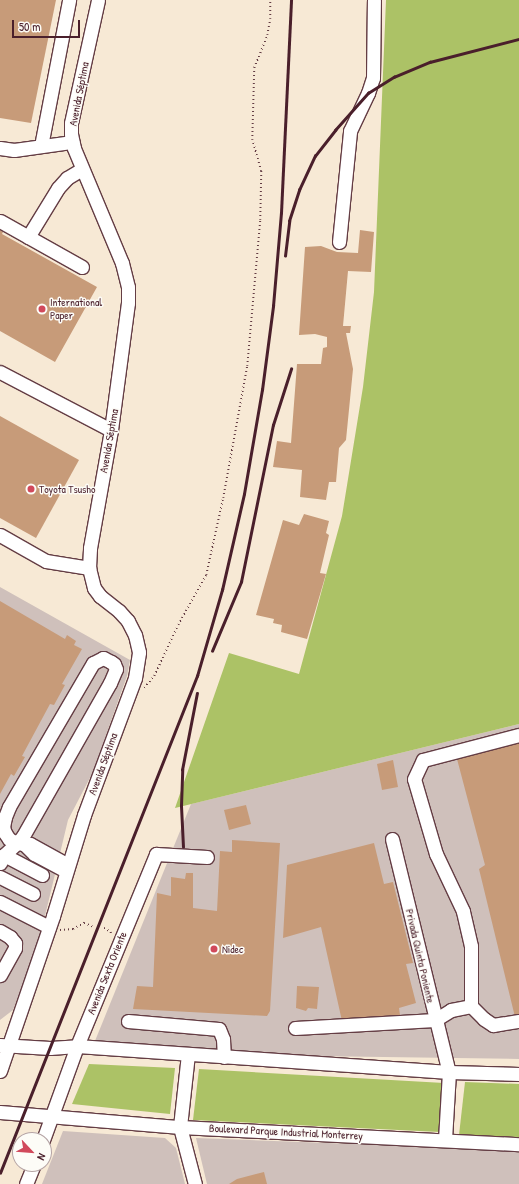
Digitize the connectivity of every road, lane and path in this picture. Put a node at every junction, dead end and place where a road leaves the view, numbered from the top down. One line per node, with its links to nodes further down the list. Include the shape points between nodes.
1 (69, 0): 6 (street)
2 (98, 0): 5 (street, Avenida Séptima, via 71,123)
3 (270, 0): 17 (path, via 267,35 254,68 252,140 261,171 260,220 247,366 223,498 206,575 178,625 154,676)
4 (374, 0): 11 (street, via 373,78 350,131)
5 (72, 142): 6 (street); 8 (street, Avenida Séptima)
6 (41, 146): 7 (street, via 14,150)
7 (0, 148)
8 (82, 169): 10 (street, via 67,178 58,188); 14 (street, Avenida Séptima, via 122,263 128,287 127,322)
9 (0, 221): 10 (street)
10 (28, 237): 12 (street)
11 (339, 242)
12 (82, 267)
13 (0, 372): 14 (street)
14 (111, 430): 16 (street, Avenida Séptima, via 90,548)
15 (0, 536): 16 (street, via 46,561)
16 (89, 568): 24 (street, Avenida Séptima, via 94,588 128,621 139,652 135,678)
17 (139, 693)
18 (519, 735): 33 (street, via 423,760 414,779 436,854 463,911 472,946)
19 (2, 827): 21 (street, via 9,839); 21 (street, via 9,807 93,663 103,658 114,664 116,669 110,683)
20 (392, 839): 34 (street, Privada Quinta Poniente)
21 (20, 843): 23 (street); 24 (street, via 30,844)
22 (207, 857): 39 (street, Avenida Sexta Oriente, via 156,854)
23 (2, 859): 25 (street)
24 (67, 868): 30 (street, Avenida Séptima)
25 (42, 875)
26 (0, 877): 27 (street)
27 (33, 894)
28 (0, 902): 30 (street)
29 (92, 926): 30 (path, via 84,923 65,930)
30 (49, 927): 38 (street, Avenida Séptima)
31 (0, 932): 32 (street, via 15,943 15,948)
32 (0, 975)
33 (471, 1006): 34 (street, via 451,1010); 36 (street, via 493,1026)
34 (435, 1020): 37 (street); 43 (street, Privada Quinta Poniente)
35 (128, 1021): 41 (street, via 219,1029 222,1034)
36 (519, 1021)
37 (295, 1028)
38 (5, 1045): 39 (street, via 50,1048); 42 (street, Avenida Séptima)
39 (77, 1046): 40 (street); 46 (street, Avenida Sexta Oriente)
40 (188, 1054): 41 (street); 47 (street)
41 (224, 1057): 43 (street)
42 (0, 1071)
43 (449, 1072): 44 (street); 49 (street, Privada Quinta Poniente)
44 (519, 1074)
45 (0, 1112): 46 (street, Boulevard Parque Industrial Monterrey)
46 (53, 1115): 47 (street, Boulevard Parque Industrial Monterrey); 48 (street, Avenida Sexta Oriente)
47 (180, 1127): 49 (street, Boulevard Parque Industrial Monterrey); 53 (street)
48 (47, 1132)
49 (445, 1140): 50 (street, Boulevard Parque Industrial Monterrey)
50 (519, 1144)
51 (31, 1172): 52 (street)
52 (26, 1184)
53 (195, 1184)

